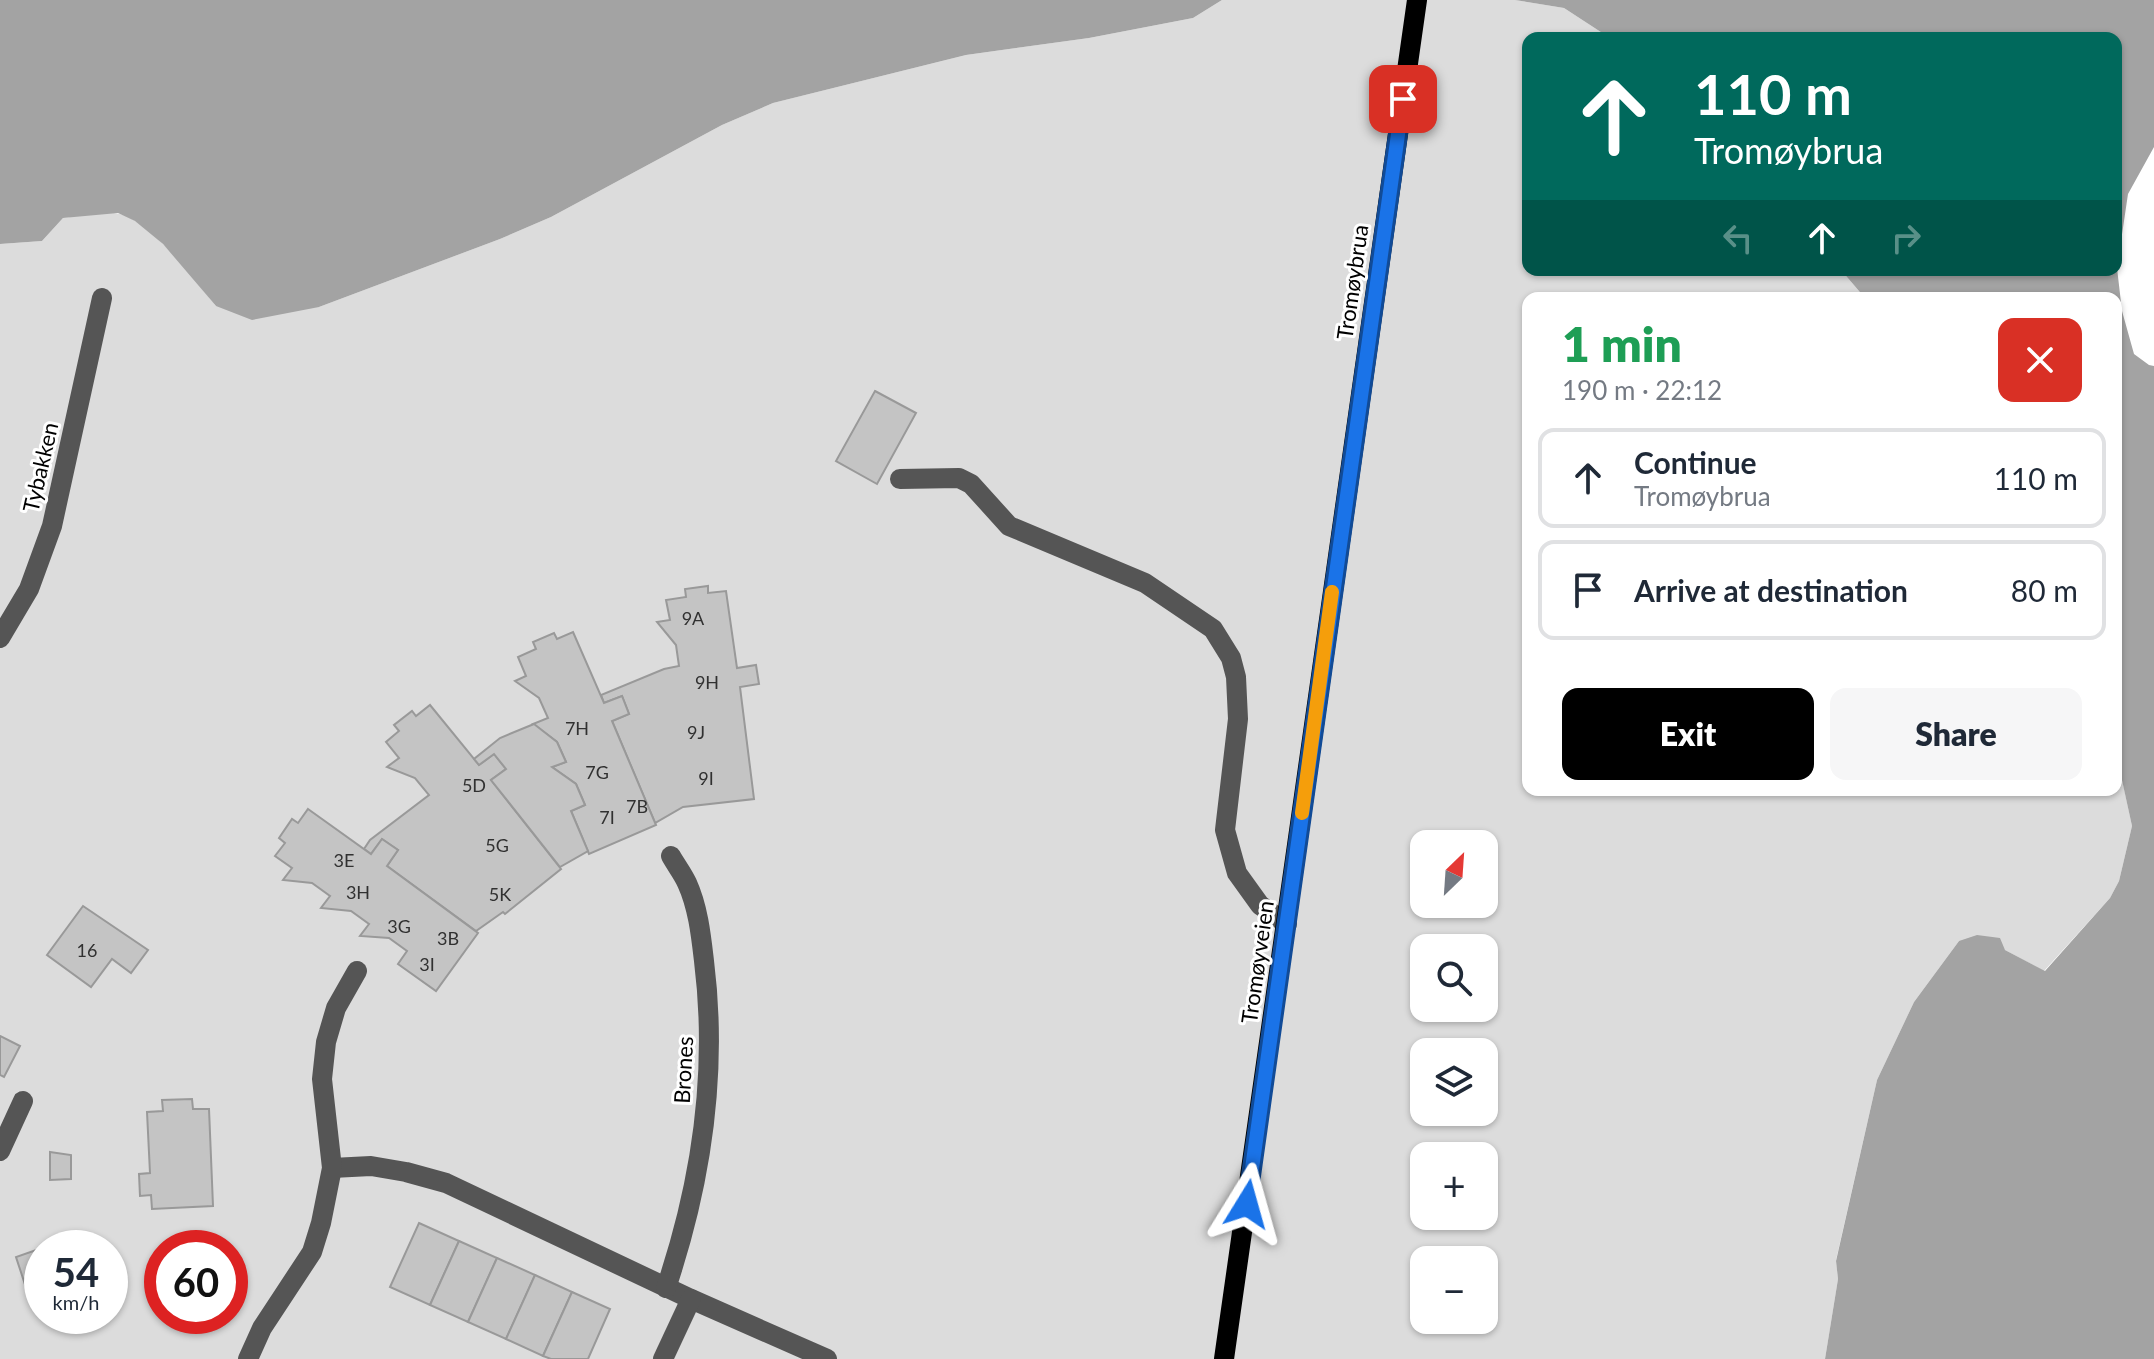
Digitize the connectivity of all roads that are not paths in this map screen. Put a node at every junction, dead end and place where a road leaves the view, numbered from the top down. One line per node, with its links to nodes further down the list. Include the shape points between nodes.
1 (1417, 0): 4 (main road, Tromøybrua)
2 (102, 298): 5 (street, Tybakken, via 52,526 29,589)
3 (900, 479): 7 (street, via 959,478 1009,526 1145,583 1213,629 1236,677 1238,719 1225,830 1237,873 1260,905)
4 (1335, 572): 7 (main road, Tromøyveien)
5 (0, 638)
6 (671, 856): 12 (street, Brones, via 696,908 710,1009 710,1076 685,1231)
7 (1287, 924): 17 (main road, Tromøyveien)
8 (357, 971): 11 (street, via 336,1008 325,1054 322,1079)
9 (23, 1101): 10 (street)
10 (0, 1151)
11 (332, 1168): 12 (street, via 371,1166 446,1183); 14 (street, via 312,1252)
12 (666, 1288): 13 (street)
13 (691, 1299): 15 (street); 16 (street)
14 (248, 1359)
15 (663, 1359)
16 (827, 1359)
17 (1224, 1359)

